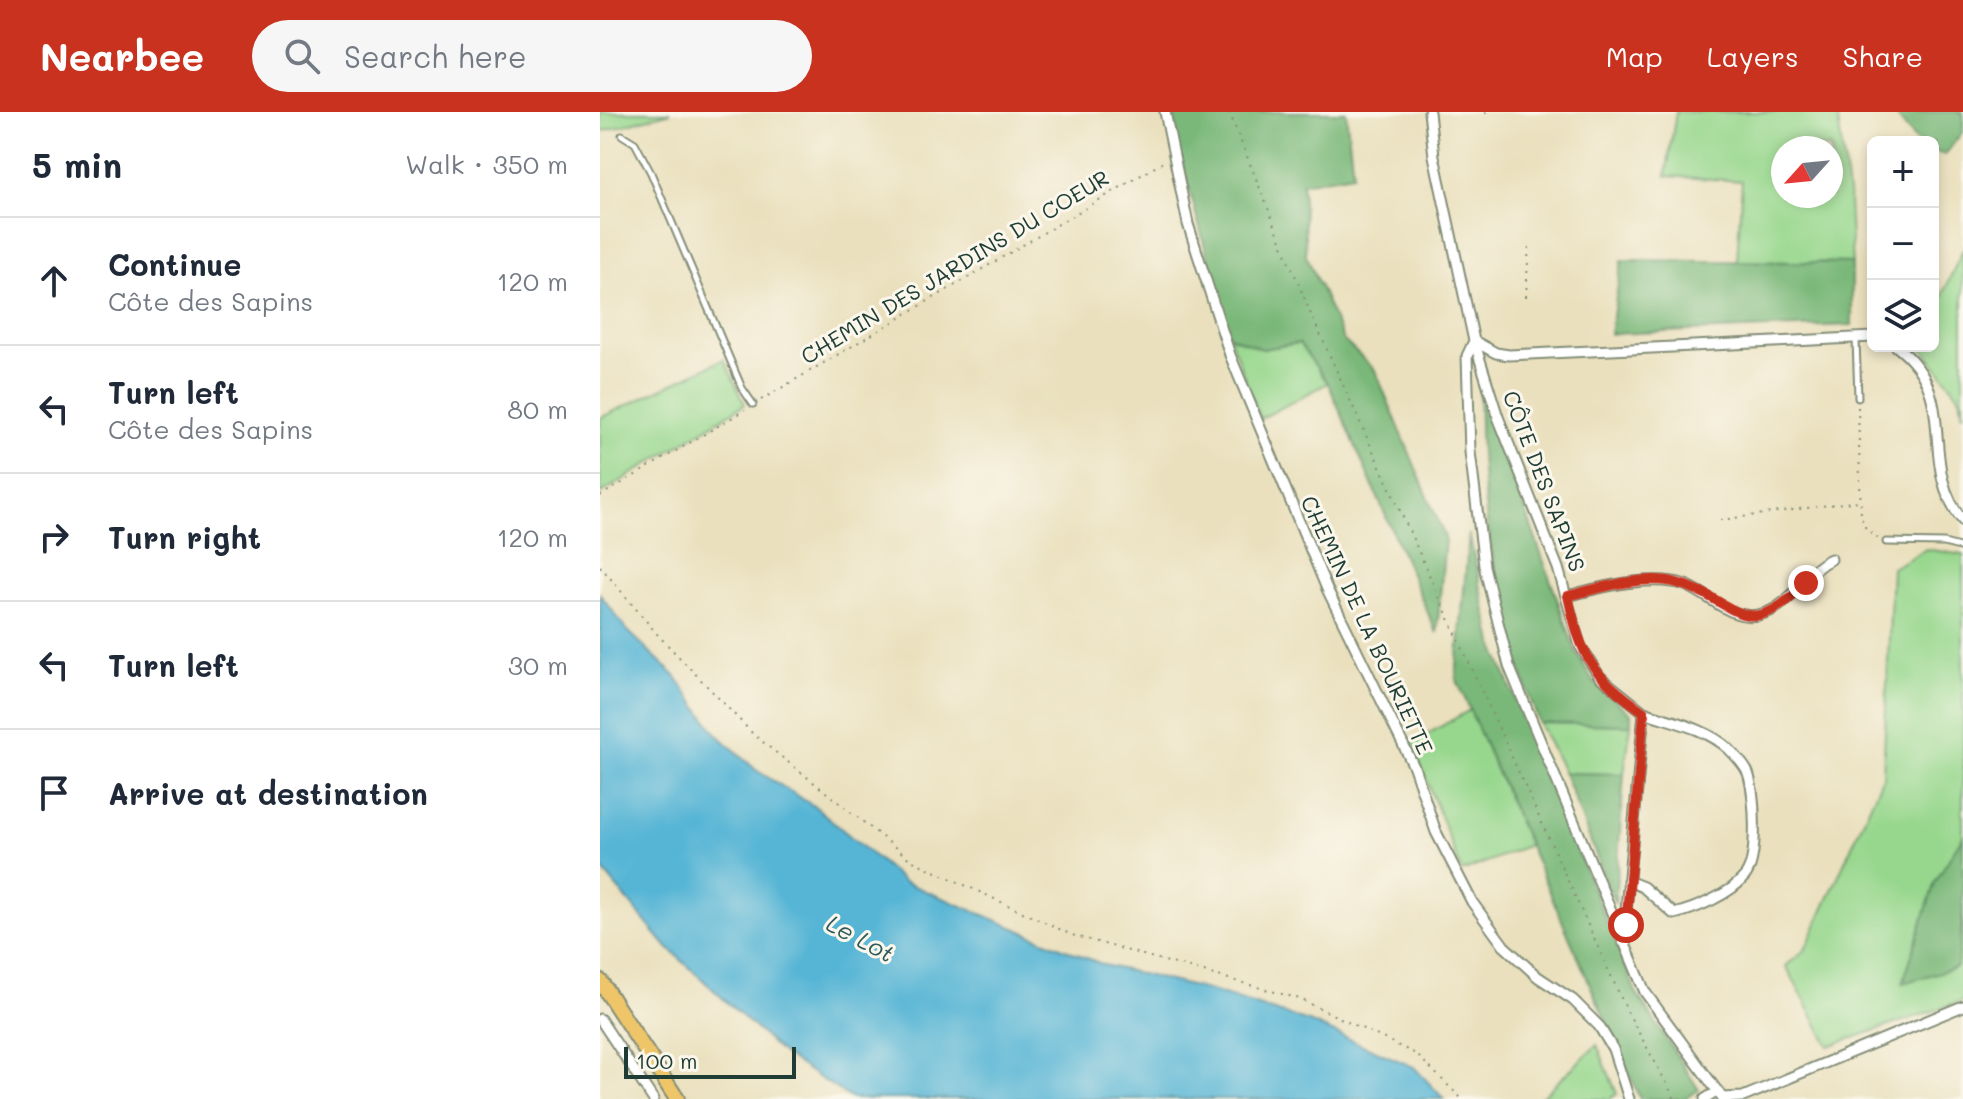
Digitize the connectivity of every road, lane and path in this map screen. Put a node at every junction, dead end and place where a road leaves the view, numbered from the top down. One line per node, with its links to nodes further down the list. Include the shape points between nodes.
1 (1165, 112): 5 (street, CHEMIN DE LA BOURIETTE)
2 (1229, 112): 36 (path, via 1310,312 1627,1011)
3 (1429, 112): 10 (street, CÔTE DES SAPINS)
4 (622, 135): 14 (lane, via 635,143 651,173)
5 (1173, 156): 14 (path, CHEMIN DES JARDINS DU COEUR); 35 (street, CHEMIN DE LA BOURIETTE, via 1188,224 1230,355 1327,589 1414,767 1436,832 1472,902 1504,946 1599,1026 1613,1049)
6 (1529, 243): 7 (path)
7 (1526, 297)
8 (1856, 336): 9 (street); 10 (street, via 1509,355); 13 (lane)
9 (1867, 337)
10 (1474, 341): 24 (street, CÔTE DES SAPINS); 27 (street, via 1467,356 1470,452 1491,595 1509,666)
11 (1905, 352): 12 (street, via 1928,367)
12 (1940, 384)
13 (1858, 398): 17 (path)
14 (753, 404): 16 (path, CHEMIN DES JARDINS DU COEUR)
15 (1949, 424): 19 (street, via 1947,492)
16 (600, 496)
17 (1860, 500): 18 (path); 20 (path, via 1866,529)
18 (1720, 520)
19 (1963, 521)
20 (1886, 542): 21 (lane)
21 (1963, 548)
22 (1831, 559): 24 (street, via 1798,591 1758,615 1732,612 1674,582)
23 (600, 566): 34 (path, via 754,735 911,860 1072,935 1300,999 1416,1054)
24 (1568, 596): 25 (street, CÔTE DES SAPINS, via 1589,662)
25 (1644, 712): 26 (street); 26 (street, CÔTE DES SAPINS, via 1710,735 1744,765 1753,810 1752,863 1742,880 1674,914)
26 (1628, 881): 27 (street)
27 (1623, 942): 31 (street, via 1645,992)
28 (600, 981): 33 (main road)
29 (1963, 1006): 31 (street, via 1743,1097)
30 (600, 1019): 32 (street)
31 (1721, 1096): 37 (street)
32 (653, 1099)
33 (677, 1099)
34 (1462, 1099)
35 (1629, 1099)
36 (1675, 1099)
37 (1705, 1099)

